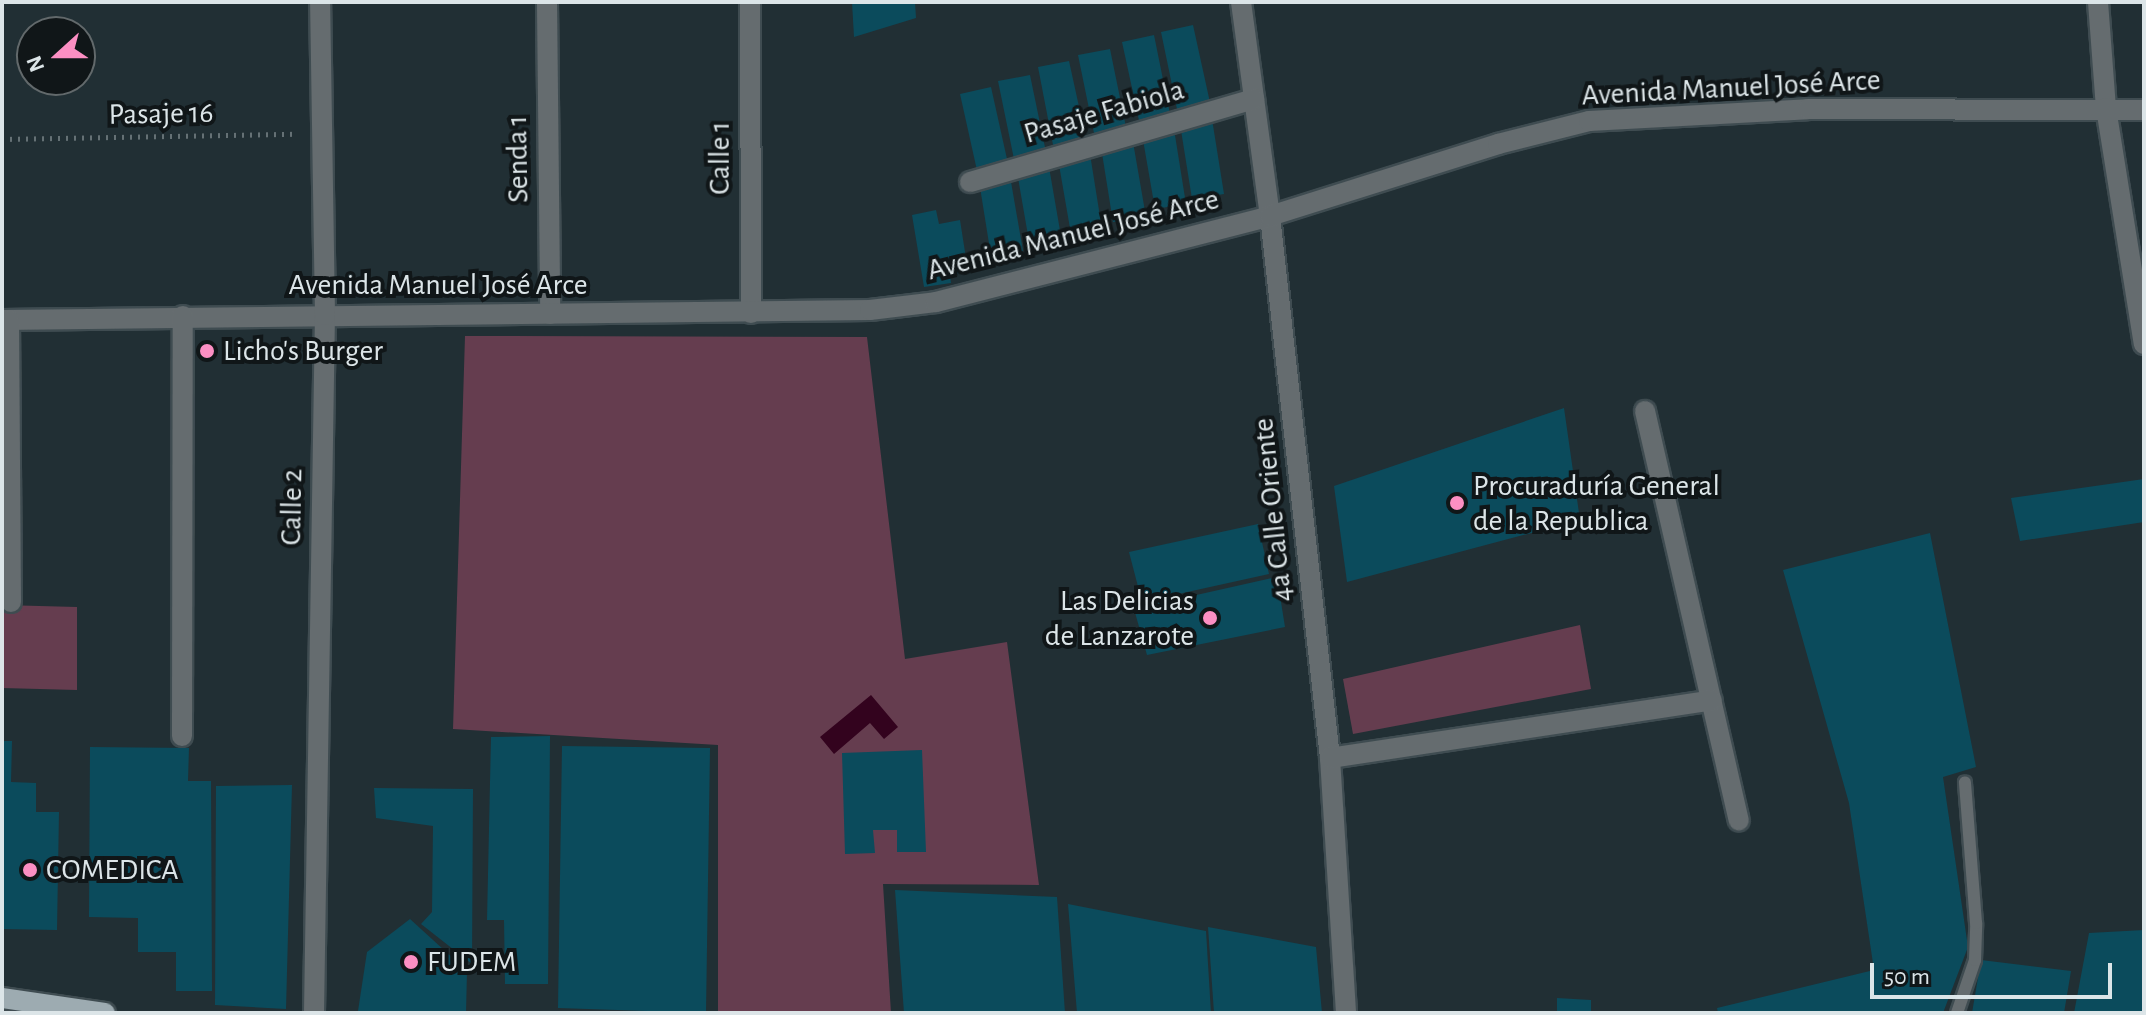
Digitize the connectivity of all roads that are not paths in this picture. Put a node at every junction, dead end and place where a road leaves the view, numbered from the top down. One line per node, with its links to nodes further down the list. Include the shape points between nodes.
1 (320, 2): 13 (street, Calle 2)
2 (547, 2): 12 (street, Senda 1)
3 (750, 2): 11 (street, Calle 1)
4 (1241, 2): 6 (street, 4a Calle Oriente)
5 (2098, 2): 7 (street)
6 (1254, 99): 9 (street, Pasaje Fabiola); 10 (street, 4a Calle Oriente)
7 (2106, 108): 8 (street, Avenida Manuel José Arce); 10 (street, Avenida Manuel José Arce, via 1808,109 1589,121); 16 (street)
8 (2144, 110)
9 (970, 182)
10 (1270, 216): 11 (street, Avenida Manuel José Arce, via 936,302 870,310); 21 (street, 4a Calle Oriente)
11 (751, 313): 12 (street, Avenida Manuel José Arce)
12 (550, 314): 13 (street, Avenida Manuel José Arce)
13 (325, 315): 14 (street, Avenida Manuel José Arce); 26 (street, Calle 2)
14 (183, 316): 15 (street, Avenida Manuel José Arce); 20 (street)
15 (5, 320): 18 (street)
16 (2144, 344)
17 (1645, 411): 19 (street)
18 (11, 602)
19 (1712, 700): 21 (street); 23 (street)
20 (182, 736)
21 (1330, 758): 27 (street, 4a Calle Oriente)
22 (1965, 782): 28 (lane, via 1975,960)
23 (1739, 820)
24 (2, 998): 25 (main road)
25 (105, 1013)
26 (314, 1013)
27 (1346, 1013)
28 (1957, 1013)

